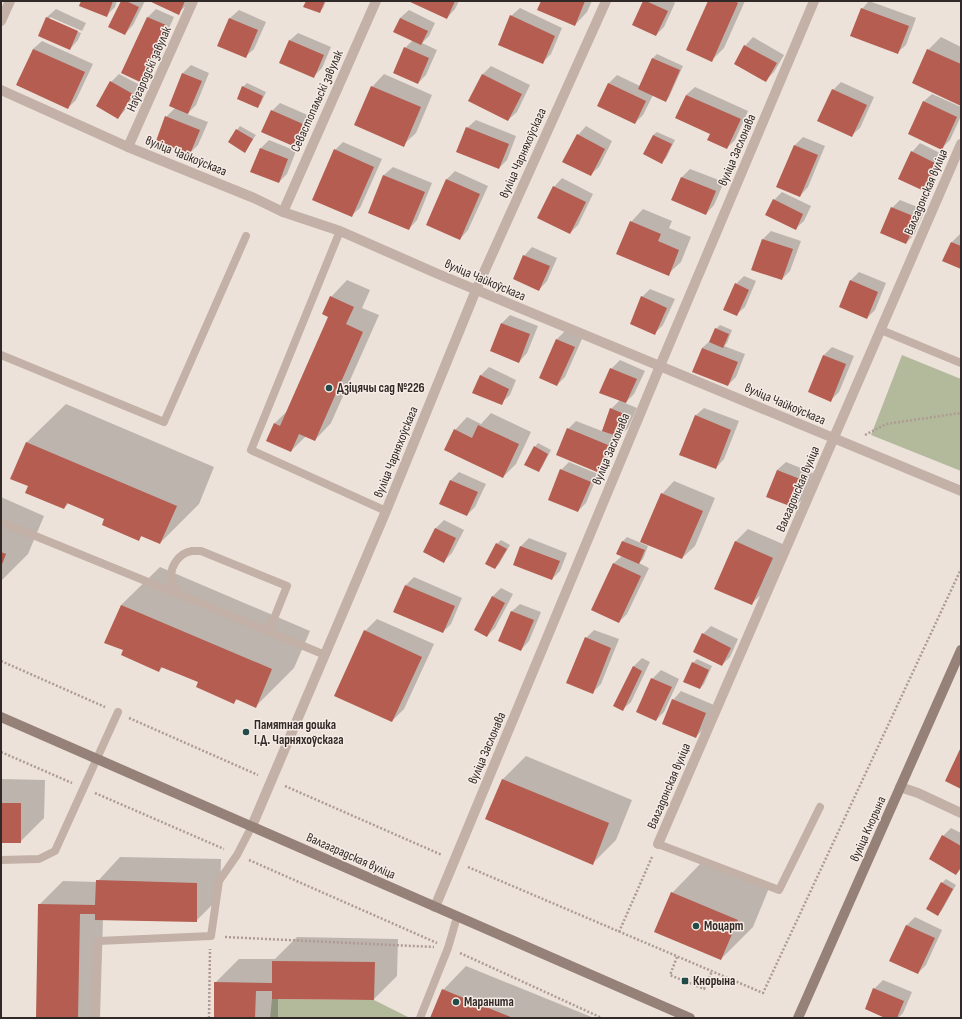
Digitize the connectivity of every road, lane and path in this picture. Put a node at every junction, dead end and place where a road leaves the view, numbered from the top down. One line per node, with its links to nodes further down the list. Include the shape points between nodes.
1 (10, 1): 6 (street)
2 (193, 1): 9 (street, Наўгародскі завулак)
3 (376, 1): 10 (street, Севастопальскі завулак)
4 (606, 1): 13 (street, вуліца Чарняхоўскага)
5 (814, 1): 17 (street, вуліца Заслонава)
6 (1, 21)
7 (1, 90): 9 (street, вуліца Чайкоўскага)
8 (961, 144): 14 (street, Валгадонская вуліца)
9 (128, 147): 10 (street, вуліца Чайкоўскага)
10 (283, 212): 11 (street, вуліца Чайкоўскага)
11 (340, 231): 13 (street, вуліца Чайкоўскага); 22 (lane, via 252,450)
12 (246, 236): 15 (lane, via 164,422)
13 (476, 290): 17 (street, вуліца Чайкоўскага); 22 (street, вуліца Чарняхоўскага)
14 (881, 330): 16 (lane); 19 (street, Валгадонская вуліца)
15 (1, 356)
16 (961, 363)
17 (660, 366): 19 (street, вуліца Чайкоўскага); 43 (street, вуліца Заслонава)
18 (961, 412): 20 (path, via 886,424)
19 (834, 438): 20 (street, вуліца Чайкоўскага); 40 (street, Валгадонская вуліца)
20 (848, 444): 21 (street, вуліца Чайкоўскага)
21 (961, 491)
22 (386, 511): 28 (street, вуліца Чарняхоўскага)
23 (1, 522): 25 (lane)
24 (961, 569): 50 (path, via 763,993)
25 (181, 595): 26 (lane); 26 (lane, via 172,582 172,569 178,559 191,551 201,552 288,586)
26 (269, 632): 28 (lane)
27 (961, 650): 35 (main road, вуліца Кнорына)
28 (325, 655): 34 (street, вуліца Чарняхоўскага)
29 (1, 661): 30 (path)
30 (118, 712): 33 (lane); 34 (path)
31 (1, 717): 33 (main road, Валгаградская вуліца)
32 (1, 752): 36 (path)
33 (98, 758): 36 (lane); 39 (main road, Валгаградская вуліца)
34 (271, 780): 39 (street, вуліца Чарняхоўскага); 43 (path)
35 (900, 787): 38 (street); 56 (main road, вуліца Кнорына)
36 (83, 788): 41 (path); 42 (lane, via 56,851 38,859)
37 (820, 806): 40 (lane, via 779,890)
38 (961, 813)
39 (252, 826): 41 (lane); 44 (main road, Валгаградская вуліца)
40 (658, 844): 46 (path)
41 (237, 855): 47 (lane, via 219,881); 48 (path)
42 (1, 860)
43 (454, 860): 44 (street, вуліца Заслонава); 46 (path)
44 (435, 907): 45 (main road, Валгаградская вуліца)
45 (457, 917): 48 (lane); 55 (main road, Валгаградская вуліца)
46 (619, 932): 49 (path)
47 (211, 936): 48 (path); 51 (lane, via 98,941); 52 (path)
48 (448, 948): 53 (lane); 54 (path)
49 (677, 957): 50 (path); 50 (path, via 670,975 704,989)
50 (712, 971)
51 (95, 1018)
52 (209, 1018)
53 (420, 1018)
54 (602, 1018)
55 (690, 1018)
56 (798, 1018)

